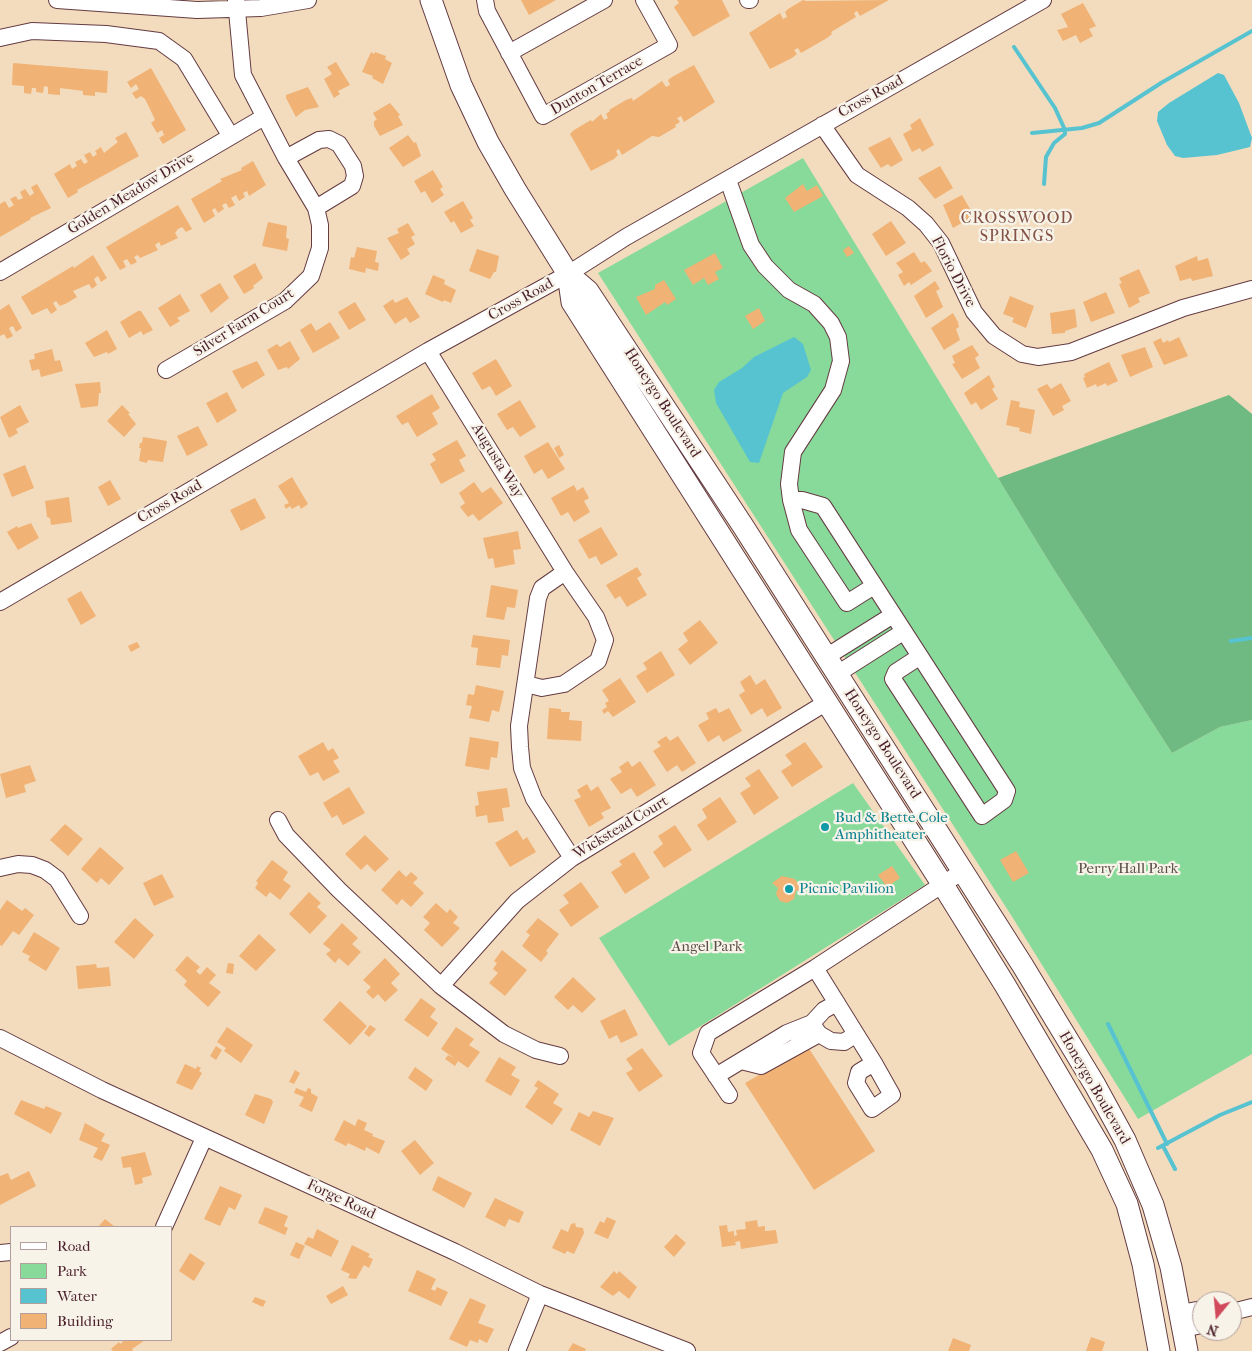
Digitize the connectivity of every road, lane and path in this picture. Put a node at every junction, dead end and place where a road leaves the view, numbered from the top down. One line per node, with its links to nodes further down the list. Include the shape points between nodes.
1 (57, 0): 8 (street, via 197,10)
2 (308, 0): 8 (street, via 261,8)
3 (431, 0): 18 (main road, Honeygo Boulevard, via 461,85 488,142)
4 (485, 0): 10 (street, Dunton Terrace, via 487,11)
5 (604, 0): 10 (street)
6 (644, 0): 10 (street, Dunton Terrace, via 669,45 543,116)
7 (1043, 0): 12 (street, Cross Road)
8 (236, 4): 11 (street, Silver Farm Court, via 243,75)
9 (0, 38): 13 (street, via 32,31 106,34 159,41 184,59)
10 (509, 53)
11 (264, 117): 13 (street, Golden Meadow Drive); 14 (street, Silver Farm Court)
12 (822, 126): 15 (street, Cross Road); 19 (street, Florio Drive, via 857,175 908,208 926,224 941,243 974,312 994,336 1022,354 1038,357 1072,352 1183,308)
13 (230, 135): 17 (street, Golden Meadow Drive)
14 (286, 158): 16 (street, Silver Farm Court); 16 (street, via 319,140 329,139 339,144 353,166 352,186)
15 (728, 180): 18 (street, Cross Road); 22 (street, via 751,245 765,266 790,290 814,304 838,336 840,361 833,390 793,452 789,484)
16 (316, 208): 21 (street, Silver Farm Court, via 320,248 311,276 300,289 272,309)
17 (0, 272)
18 (568, 274): 20 (street, Cross Road); 29 (main road, Honeygo Boulevard, via 588,292); 31 (main road, Honeygo Boulevard, via 572,302)
19 (1252, 288)
20 (428, 352): 23 (street, Augusta Way); 25 (street, Cross Road)
21 (166, 370)
22 (791, 500): 24 (street, via 823,506); 24 (street, via 799,530 847,603)
23 (565, 572): 30 (street, via 542,588 538,598); 30 (street, Augusta Way, via 602,626 603,648 598,661 564,684 542,688)
24 (874, 586): 26 (street)
25 (0, 602)
26 (893, 615): 27 (street); 29 (street)
27 (903, 632): 28 (street); 29 (street)
28 (919, 657): 28 (street, via 896,672 893,679 982,816 1004,800 1007,791)
29 (832, 666): 35 (main road, Honeygo Boulevard)
30 (526, 684): 33 (street, via 519,726 522,768 534,799)
31 (827, 702): 33 (street, Wickstead Court); 36 (main road, Honeygo Boulevard)
32 (278, 820): 39 (street, via 286,835 338,890)
33 (572, 858): 39 (street, Wickstead Court, via 517,901)
34 (0, 868): 37 (street, via 18,864 45,870 57,879)
35 (963, 871): 36 (street); 51 (main road, Honeygo Boulevard, via 1126,1140 1153,1205)
36 (943, 886): 38 (street); 54 (main road, Honeygo Boulevard, via 1102,1150 1127,1204)
37 (80, 916)
38 (815, 968): 40 (street); 46 (street, via 708,1033 700,1053)
39 (441, 986): 44 (street, via 504,1034 536,1050)
40 (837, 1003): 41 (street, via 824,1010); 42 (street)
41 (816, 1029): 42 (street, via 831,1041 844,1042); 46 (street, via 787,1033)
42 (856, 1034): 45 (street)
43 (0, 1038): 48 (street, Forge Road)
44 (560, 1056)
45 (874, 1063)
46 (716, 1076): 47 (street)
47 (729, 1095)
48 (204, 1138): 49 (street); 50 (street, Forge Road)
49 (164, 1226)
50 (540, 1294): 52 (street); 53 (street, Forge Road)
51 (1188, 1322): 55 (main road, Honeygo Boulevard)
52 (517, 1351)
53 (687, 1351)
54 (1160, 1351)
55 (1186, 1351)

